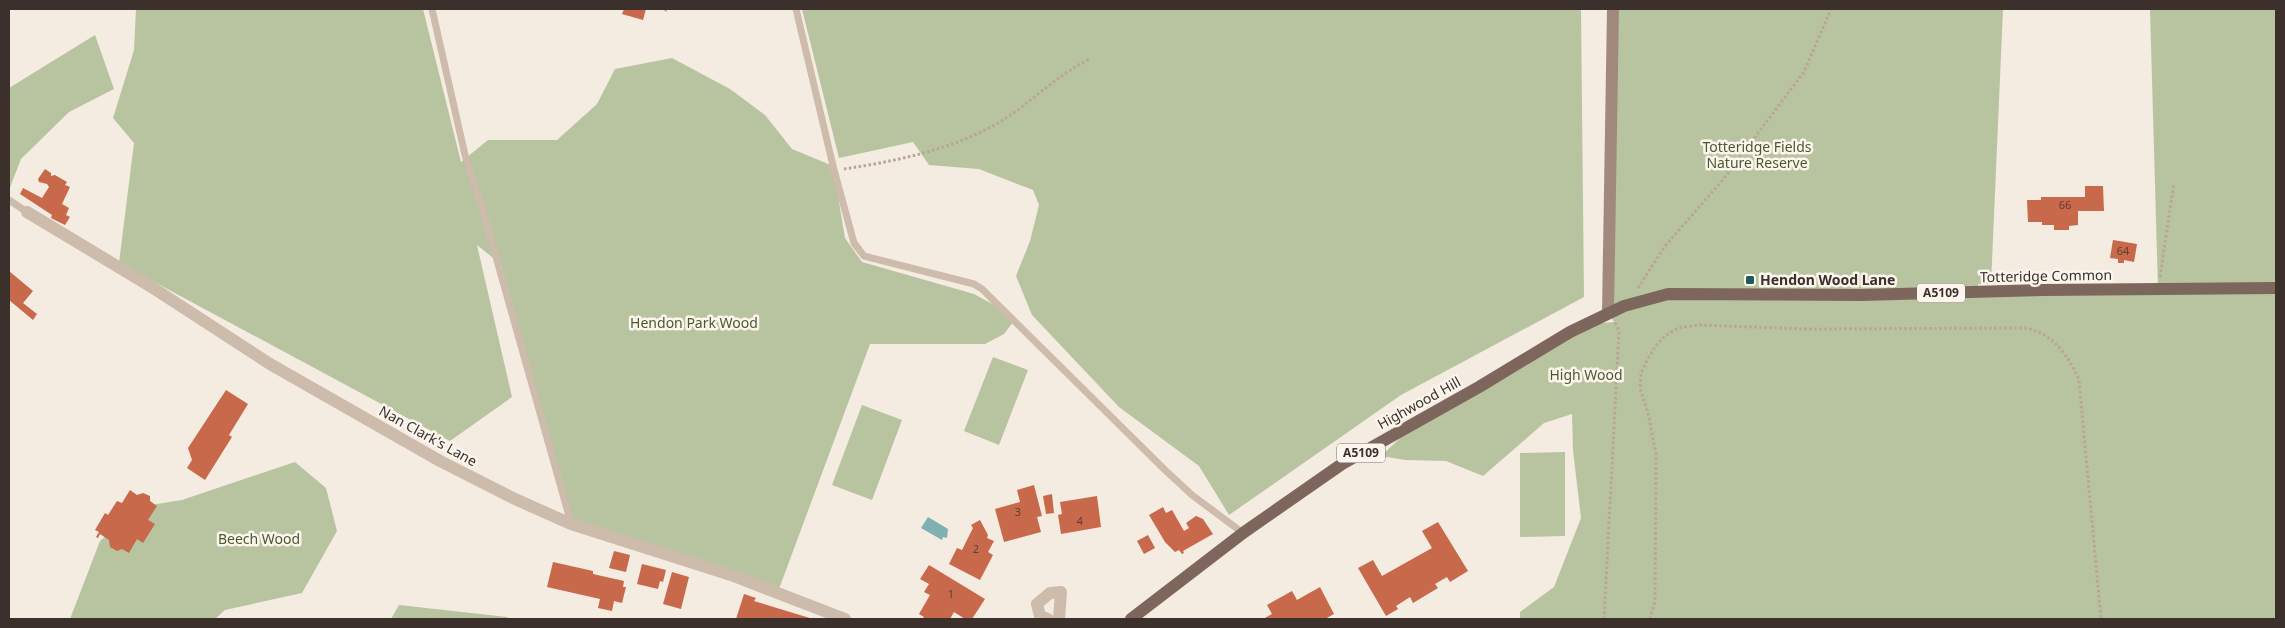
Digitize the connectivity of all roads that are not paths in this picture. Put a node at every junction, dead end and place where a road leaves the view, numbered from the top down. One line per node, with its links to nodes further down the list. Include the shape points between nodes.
1 (432, 9): 8 (lane, via 465,155)
2 (796, 9): 9 (lane, via 854,243 864,256 974,284 982,289 1165,470)
3 (1613, 9): 7 (main road)
4 (9, 200): 5 (lane)
5 (27, 212): 8 (street, Nan Clark's Lane, via 296,378 440,461)
6 (2276, 288): 7 (main road, Totteridge Common / A5109, via 2159,285 1861,295 1668,294)
7 (1608, 312): 9 (main road, Highwood Hill / A5109, via 1342,464)
8 (571, 524): 10 (street, Nan Clark's Lane, via 730,575)
9 (1243, 533): 13 (main road, Highwood Hill / A5109)
10 (845, 619)
11 (1048, 619): 12 (street, via 1040,616 1038,604 1050,593 1060,592)
12 (1060, 619)
13 (1131, 619)

